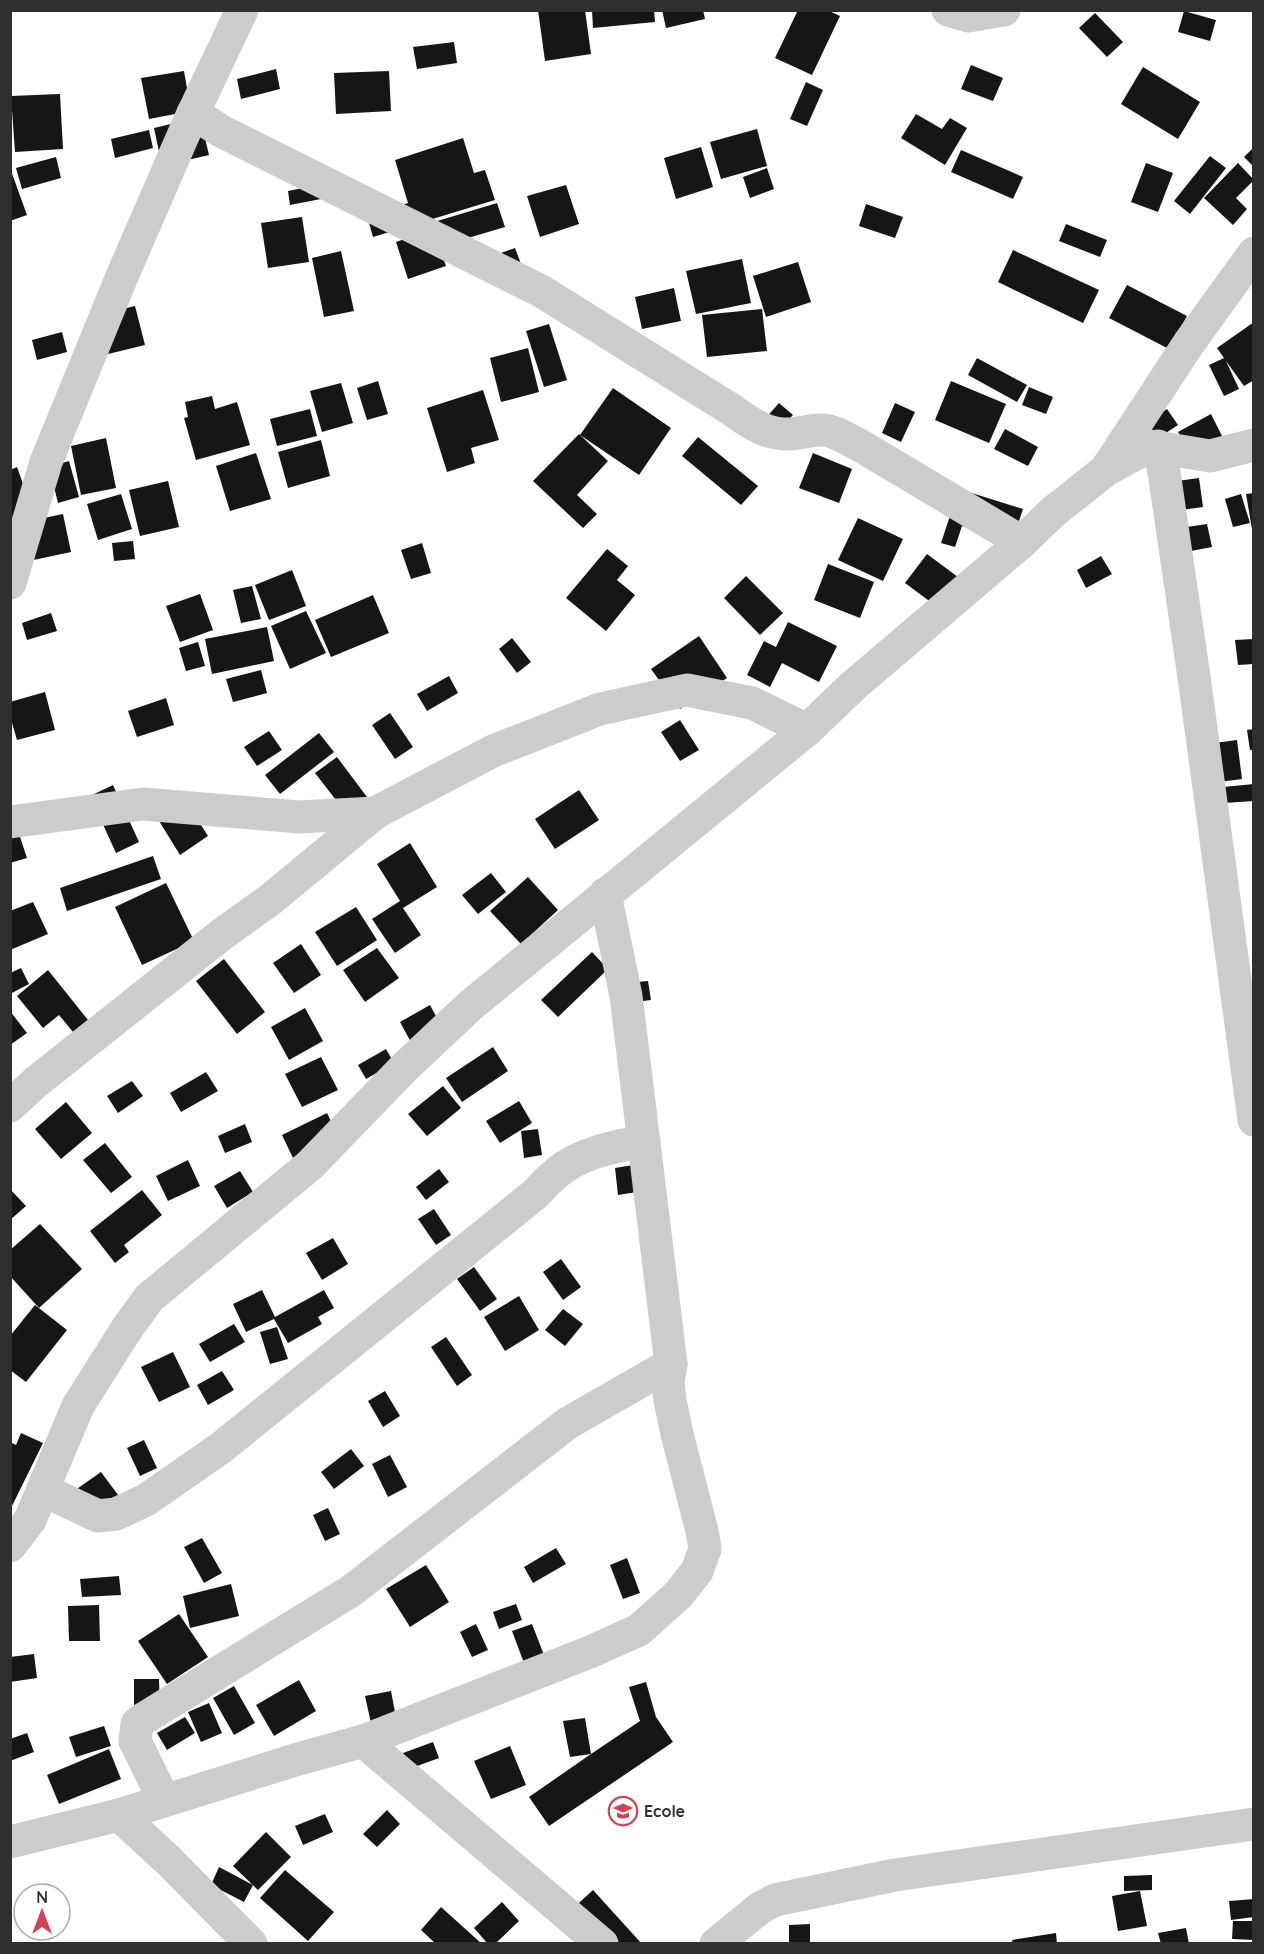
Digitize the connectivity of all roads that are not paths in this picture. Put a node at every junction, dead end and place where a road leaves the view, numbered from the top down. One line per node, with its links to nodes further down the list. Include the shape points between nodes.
1 (242, 10): 4 (street)
2 (948, 10): 3 (street, via 968,16)
3 (1004, 10)
4 (193, 113): 9 (street, via 46,462); 10 (street, via 221,131 542,291 766,431 783,435 833,432)
5 (1254, 253): 8 (street)
6 (1254, 445): 7 (street, via 1210,456)
7 (1158, 446): 8 (street, via 1150,446); 17 (street, via 1194,677)
8 (1106, 470): 10 (street)
9 (23, 500): 11 (street)
10 (1022, 542): 12 (street)
11 (10, 583)
12 (807, 730): 13 (street, via 752,703 687,690 600,710 493,751); 15 (street)
13 (375, 813): 14 (street, via 299,817 143,804); 16 (street)
14 (10, 822)
15 (605, 894): 18 (street, via 626,996); 20 (street, via 471,1005 309,1166 149,1298 78,1406)
16 (10, 1106)
17 (1254, 1120)
18 (644, 1141): 19 (street); 20 (street, via 600,1150 559,1171 222,1447 146,1500 116,1514 98,1516)
19 (671, 1364): 22 (street, via 668,1382 672,1411 705,1550 698,1571 639,1630); 23 (street, via 568,1423 351,1591 142,1719 137,1724 135,1741)
20 (43, 1490): 21 (street, via 30,1520)
21 (10, 1546)
22 (363, 1741): 23 (street); 28 (street)
23 (164, 1800): 24 (street)
24 (119, 1815): 26 (street); 27 (street)
25 (1254, 1824): 29 (street, via 895,1875 776,1900 760,1908)
26 (10, 1842)
27 (251, 1944)
28 (602, 1944)
29 (716, 1944)

